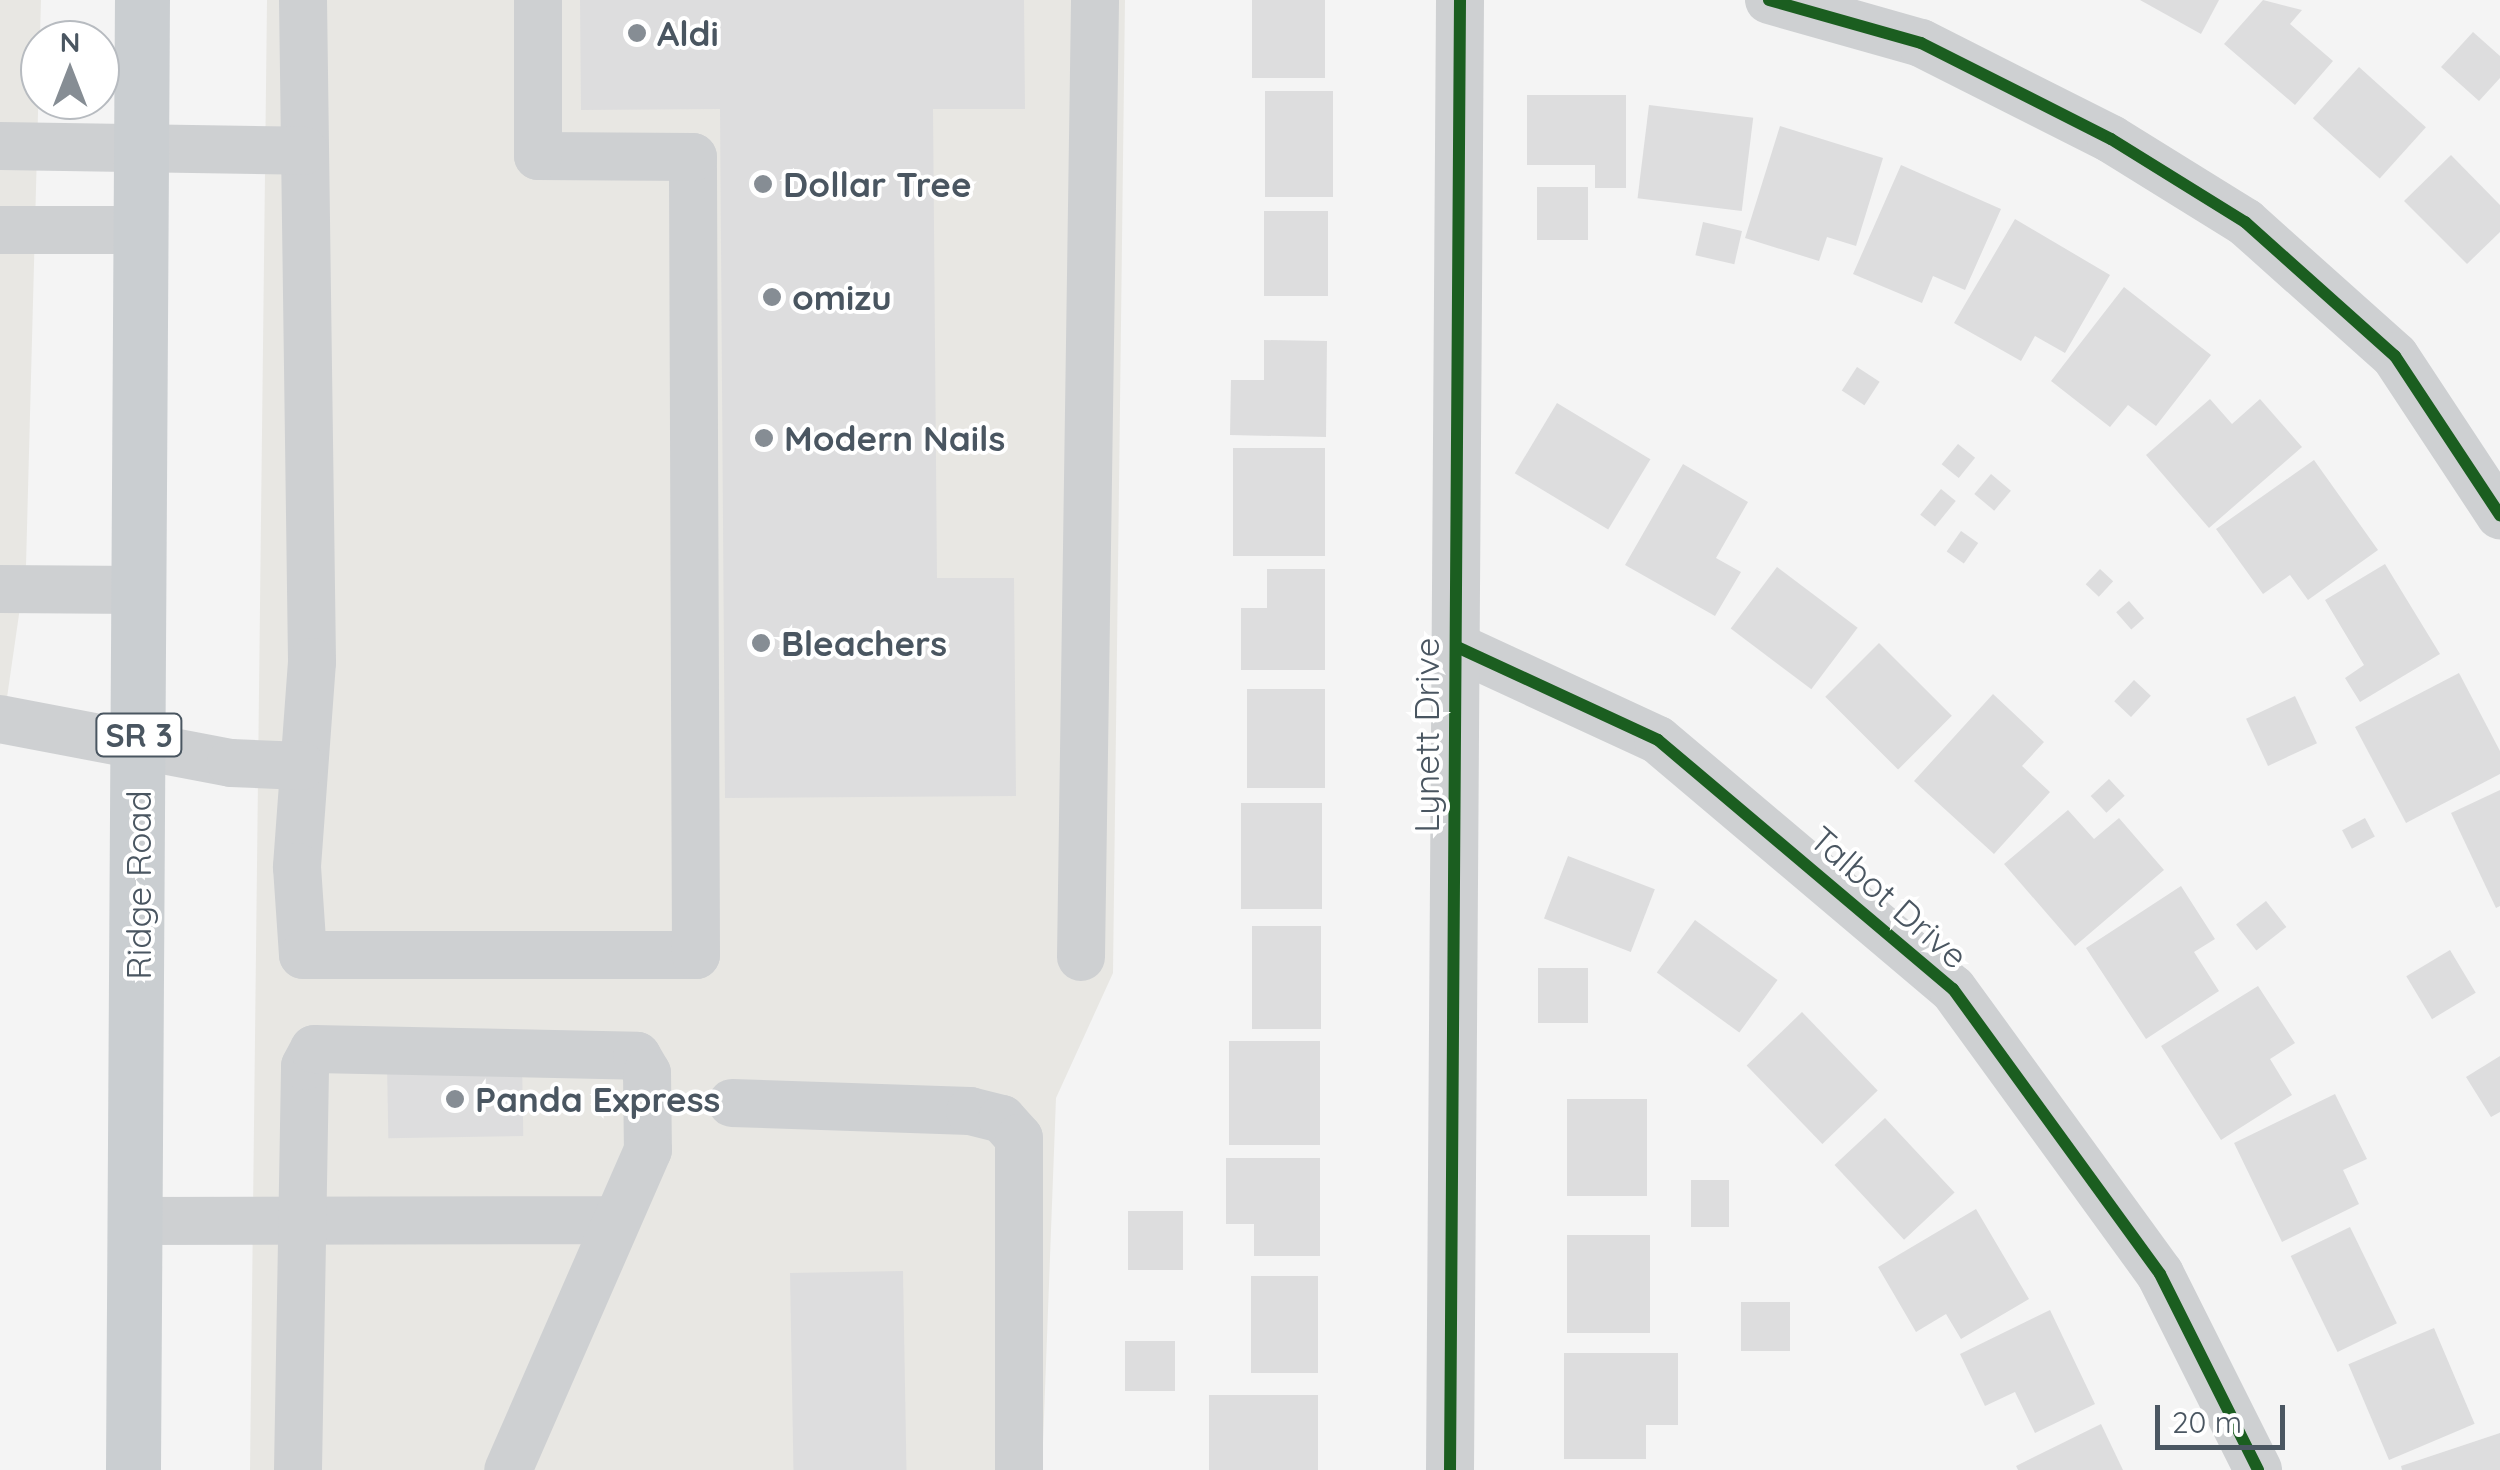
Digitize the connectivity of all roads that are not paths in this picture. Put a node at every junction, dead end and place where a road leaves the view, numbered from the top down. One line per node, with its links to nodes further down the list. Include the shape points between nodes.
1 (142, 0): 8 (main road, Ridge Road / SR 3)
2 (303, 0): 9 (street)
3 (538, 0): 18 (street, via 538,156 692,157 696,955 303,955)
4 (1096, 0): 19 (street)
5 (1460, 0): 15 (street, Lynett Drive)
6 (1769, 0): 12 (street, via 1921,43 2111,138 2245,222 2395,356)
7 (0, 146): 8 (street)
8 (142, 147): 9 (street); 11 (main road, Ridge Road / SR 3)
9 (304, 151): 18 (street, via 312,662)
10 (0, 230): 11 (street)
11 (141, 230): 14 (main road, Ridge Road / SR 3)
12 (2500, 515)
13 (0, 589): 14 (street)
14 (140, 590): 17 (main road, Ridge Road / SR 3)
15 (1457, 647): 28 (street, Lynett Drive); 29 (street, Talbot Drive, via 1658,740 1953,989 2160,1274)
16 (0, 719): 17 (street)
17 (139, 739): 18 (street, via 231,764); 22 (main road, Ridge Road / SR 3)
18 (302, 766)
19 (1080, 957)
20 (732, 1103): 27 (street, via 970,1110 1002,1119 1018,1138)
21 (616, 1220): 23 (street); 23 (street, via 648,1150 648,1073 636,1056 314,1049 305,1066); 26 (street)
22 (135, 1221): 23 (street); 24 (main road, Ridge Road / SR 3)
23 (303, 1223): 25 (street)
24 (133, 1470)
25 (298, 1470)
26 (508, 1470)
27 (1019, 1470)
28 (1450, 1470)
29 (2258, 1470)

